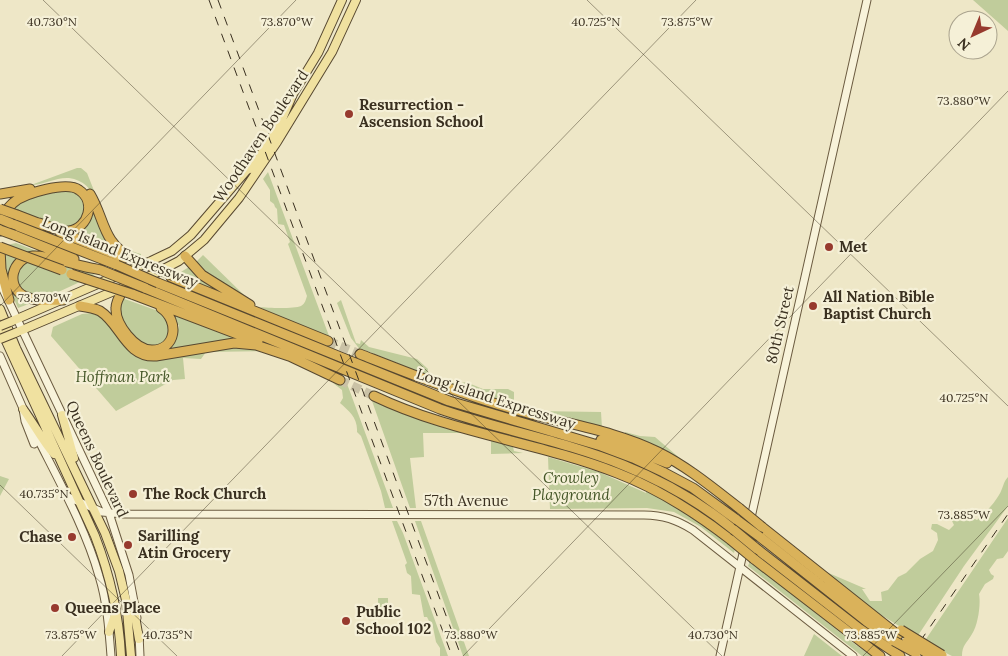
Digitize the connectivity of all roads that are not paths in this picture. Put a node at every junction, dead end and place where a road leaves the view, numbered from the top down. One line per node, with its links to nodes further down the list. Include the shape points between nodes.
1 (342, 0): 9 (main road, Woodhaven Boulevard, via 318,53 293,94 270,142 252,168 198,229)
2 (356, 0): 11 (main road, Woodhaven Boulevard, via 332,52 275,145 231,208 204,240)
3 (867, 0): 42 (street, 80th Street)
4 (0, 194): 12 (highway, via 62,181 80,184 91,195 111,242)
5 (0, 209): 7 (highway, bridge)
6 (0, 219): 33 (highway, Long Island Expressway, bridge, via 433,396)
7 (39, 224): 8 (highway, via 64,231 79,228 88,215 87,198 69,186 24,196 8,210); 12 (highway)
8 (0, 230): 13 (highway, Long Island Expressway, bridge)
9 (178, 246): 11 (main road); 17 (main road, Woodhaven Boulevard)
10 (0, 248): 15 (highway, bridge); 16 (highway)
11 (185, 256): 15 (main road, Woodhaven Boulevard); 21 (highway, via 206,278)
12 (131, 259): 21 (highway, bridge)
13 (102, 270): 17 (highway, via 46,256 26,258 18,264 13,282 21,294 35,299); 56 (highway, Long Island Expressway, bridge, via 440,409 591,454 653,478 734,530 853,624)
14 (0, 283): 16 (street, Queens Boulevard)
15 (128, 292): 15 (highway, via 162,308 171,318 173,333 164,346 152,350 141,347 120,324 116,307 118,298); 18 (main road, Woodhaven Boulevard); 28 (highway)
16 (9, 300): 20 (street, Queens Boulevard)
17 (63, 300): 20 (main road, Woodhaven Boulevard)
18 (80, 306): 23 (main road, Woodhaven Boulevard); 28 (highway, via 97,309 131,347 144,355 242,343)
19 (0, 309): 36 (main road, Queens Boulevard)
20 (14, 320): 22 (main road, Woodhaven Boulevard, bridge); 23 (street, Queens Boulevard)
21 (280, 322): 25 (highway)
22 (0, 327): 35 (main road)
23 (19, 331): 24 (main road, Woodhaven Boulevard, bridge); 32 (street, Queens Boulevard)
24 (0, 339)
25 (328, 341)
26 (360, 354): 37 (highway, via 502,406 628,440 667,457)
27 (0, 356): 31 (street)
28 (289, 356): 29 (highway)
29 (340, 380)
30 (374, 396): 55 (highway, bridge, via 429,418 594,465 645,484 731,540)
31 (23, 409): 34 (street); 35 (main road, via 45,444); 38 (street)
32 (62, 415): 36 (main road); 41 (street, Queens Boulevard)
33 (553, 432): 37 (highway, via 586,436 632,449); 46 (highway, Long Island Expressway, bridge, via 648,464 693,488 866,621)
34 (34, 444)
35 (61, 462): 39 (main road)
36 (81, 482): 40 (main road, Queens Boulevard)
37 (705, 482): 46 (highway, bridge)
38 (66, 496): 39 (street, 57th Avenue); 45 (street, via 98,574)
39 (78, 500): 40 (street, 57th Avenue); 44 (main road, via 106,564)
40 (93, 508): 41 (street, 57th Avenue); 43 (main road, Queens Boulevard, via 119,571)
41 (109, 513): 42 (street, 57th Avenue, via 655,515 677,520); 47 (street, Queens Boulevard, via 130,575)
42 (740, 567): 53 (street, 80th Street); 54 (street, 57th Avenue)
43 (126, 600): 47 (main road, via 135,616); 51 (main road, Queens Boulevard)
44 (116, 606): 45 (main road); 50 (main road)
45 (109, 632): 49 (street)
46 (898, 635): 48 (highway, bridge); 57 (highway, Long Island Expressway, bridge); 58 (highway, bridge)
47 (139, 639): 52 (street, Queens Boulevard)
48 (944, 655)
49 (111, 656)
50 (122, 656)
51 (131, 656)
52 (140, 656)
53 (720, 656)
54 (853, 656)
55 (880, 656)
56 (900, 656)
57 (921, 656)
58 (932, 656)

